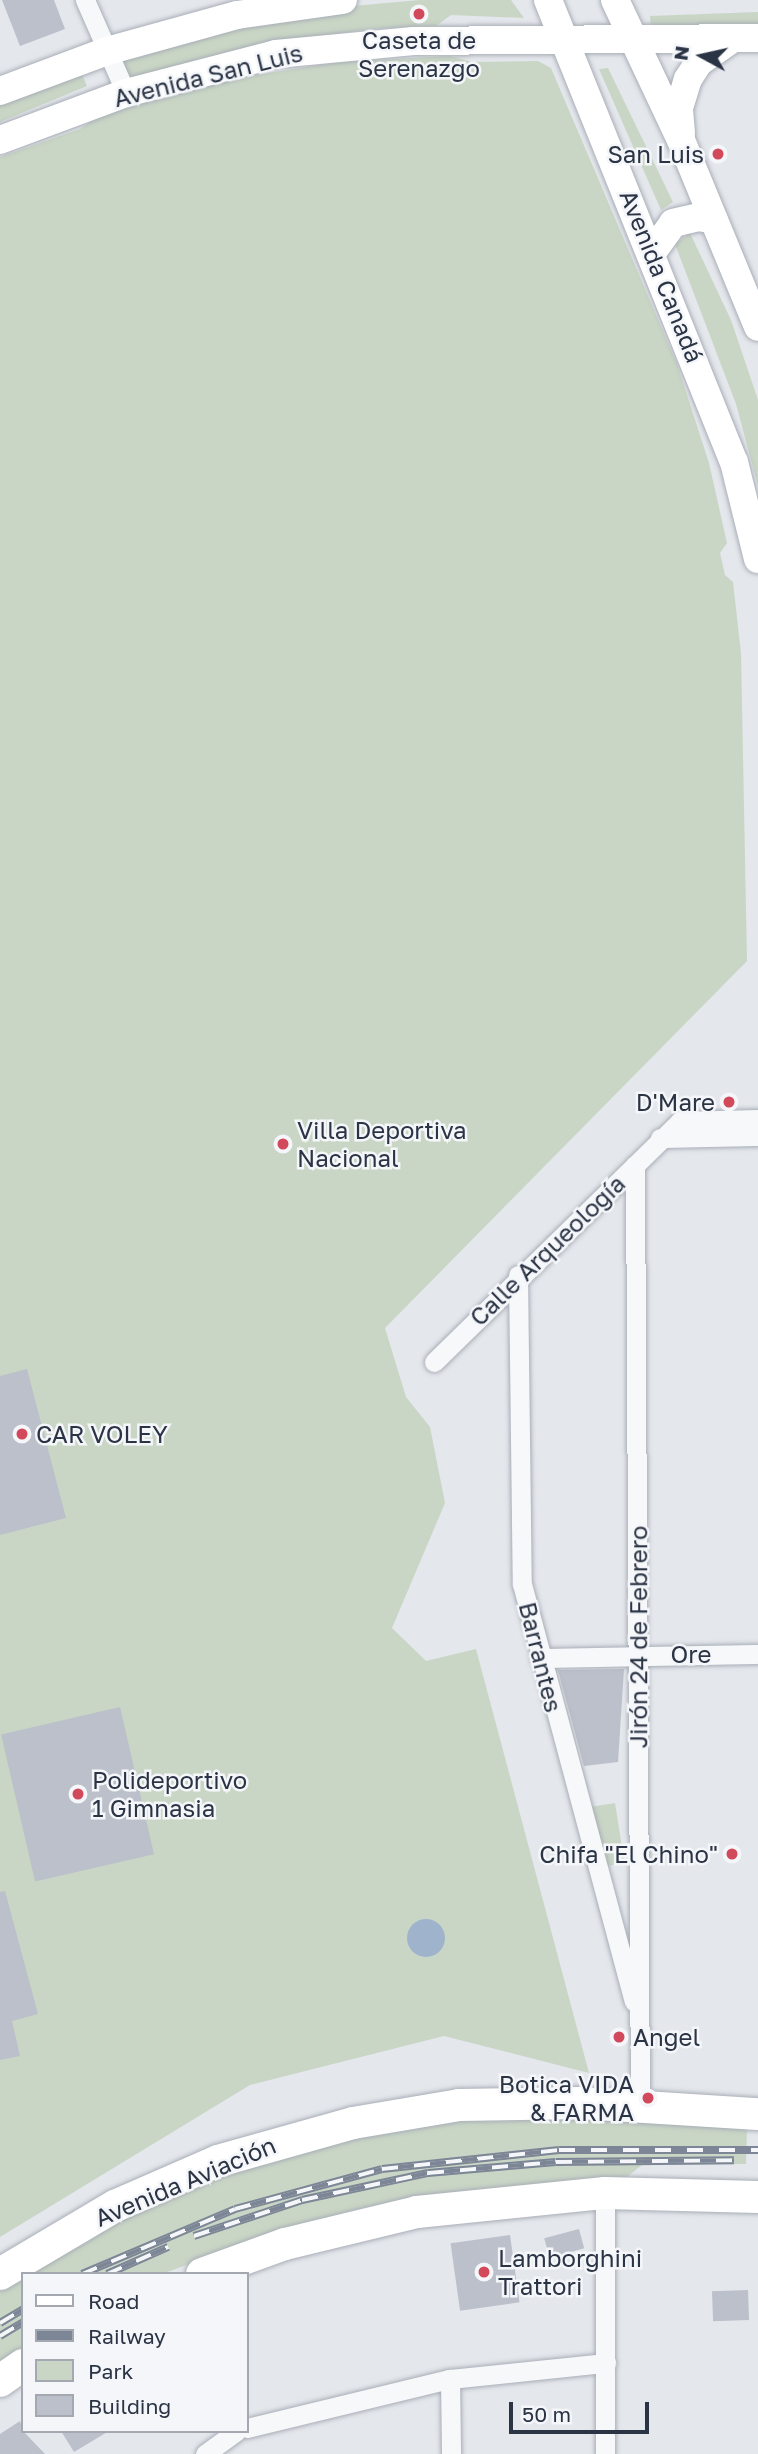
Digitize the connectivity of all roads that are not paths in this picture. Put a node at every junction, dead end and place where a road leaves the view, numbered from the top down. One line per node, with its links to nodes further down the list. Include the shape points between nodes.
1 (85, 0): 9 (street)
2 (343, 0): 5 (main road, Avenida San Luis)
3 (548, 0): 8 (main road, Avenida Canadá)
4 (615, 0): 7 (main road)
5 (233, 8): 9 (main road, Avenida San Luis)
6 (745, 38): 7 (main road, Avenida San Luis); 13 (main road, via 699,62 688,79 679,108)
7 (632, 39): 8 (main road, Avenida San Luis); 13 (main road)
8 (566, 40): 11 (main road, Avenida San Luis, via 347,45 276,54); 15 (main road, Avenida Canadá)
9 (107, 51): 10 (main road, Avenida San Luis); 11 (street)
10 (0, 91)
11 (126, 93): 12 (main road, Avenida San Luis)
12 (0, 140)
13 (681, 140): 14 (main road)
14 (714, 220): 15 (main road, via 699,216 673,223); 16 (main road)
15 (653, 251): 17 (main road, Avenida Canadá, via 734,462)
16 (758, 327)
17 (758, 559)
18 (758, 1118): 20 (street, Calle Arqueología, via 680,1121)
19 (758, 1136): 20 (street)
20 (660, 1138): 21 (street, Calle Arqueología)
21 (635, 1165): 22 (street, Calle Arqueología); 24 (street, Jirón 24 de Febrero)
22 (518, 1275): 23 (street, Calle Arqueología); 26 (street, Barrantes, via 522,1584)
23 (434, 1362)
24 (638, 1654): 25 (street, Ore); 26 (street, Ore); 27 (street, Jirón 24 de Febrero)
25 (758, 1654)
26 (540, 1658): 27 (street, Barrantes)
27 (641, 2027): 28 (street, Jirón 24 de Febrero)
28 (640, 2108): 29 (main road, Avenida Aviación); 33 (main road, Avenida Aviación, via 581,2103 458,2105 285,2138 115,2206)
29 (758, 2114)
30 (605, 2193): 31 (main road); 32 (main road, via 417,2212 285,2244); 34 (street)
31 (758, 2197)
32 (208, 2272)
33 (0, 2274)
34 (606, 2363): 36 (street); 42 (street)
35 (21, 2366): 37 (main road)
36 (450, 2379): 38 (street); 41 (street)
37 (0, 2381)
38 (248, 2428)
39 (234, 2433): 40 (street)
40 (205, 2454)
41 (451, 2454)
42 (605, 2454)

